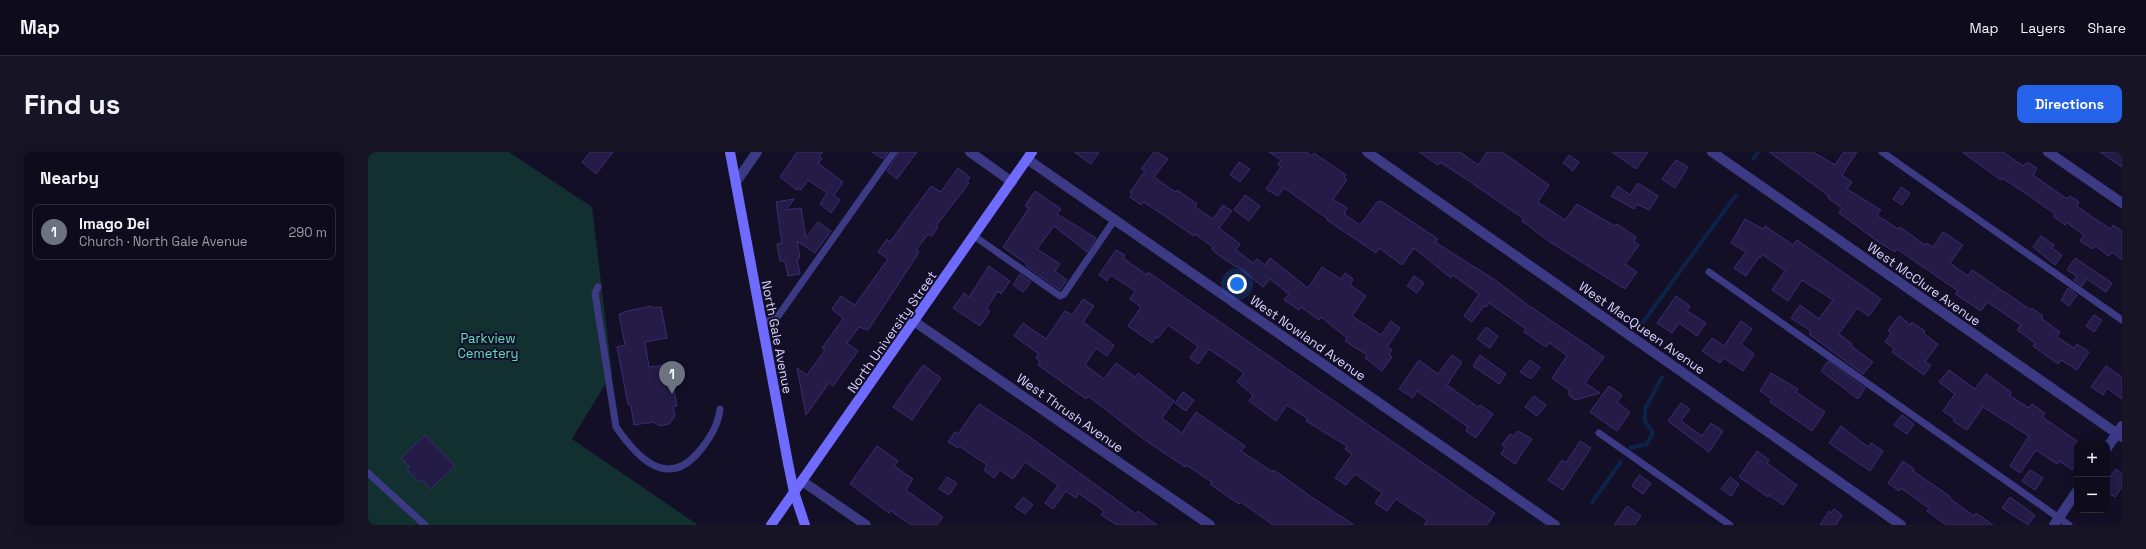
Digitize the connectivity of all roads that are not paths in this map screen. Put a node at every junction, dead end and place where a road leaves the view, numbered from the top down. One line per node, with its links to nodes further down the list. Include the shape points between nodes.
1 (730, 152): 10 (main road, North Gale Avenue)
2 (757, 152): 10 (street)
3 (894, 152): 18 (lane, via 776,319)
4 (970, 152): 11 (street)
5 (1367, 152): 36 (street, West MacQueen Avenue)
6 (1712, 152): 21 (street, West McClure Avenue)
7 (1882, 152): 17 (lane)
8 (2048, 152): 12 (street)
9 (1030, 155): 11 (main road, North University Street); 13 (street, West Nowland Avenue)
10 (736, 182): 18 (main road, North Gale Avenue)
11 (1012, 182): 14 (main road, North University Street)
12 (2122, 203)
13 (1114, 219): 14 (lane, via 1064,294 1060,296); 34 (street, West Nowland Avenue)
14 (974, 236): 19 (main road, North University Street)
15 (1709, 272): 28 (lane)
16 (598, 287): 20 (lane, via 595,293 616,427 643,459 663,470 675,469 688,463 711,436 719,420)
17 (2122, 320)
18 (762, 322): 26 (main road, North Gale Avenue)
19 (915, 322): 25 (main road, North University Street); 33 (street, West Thrush Avenue)
20 (720, 409)
21 (2120, 432): 23 (street)
22 (1599, 433): 35 (lane)
23 (2110, 444)
24 (368, 473): 29 (lane)
25 (802, 481): 26 (main road, North University Street); 32 (street)
26 (794, 492): 30 (main road, North University Street); 31 (main road, North Gale Avenue)
27 (2074, 495): 28 (street)
28 (2056, 521): 37 (lane)
29 (425, 525)
30 (772, 525)
31 (805, 525)
32 (866, 525)
33 (1210, 525)
34 (1555, 525)
35 (1730, 525)
36 (1901, 525)
37 (2070, 525)

